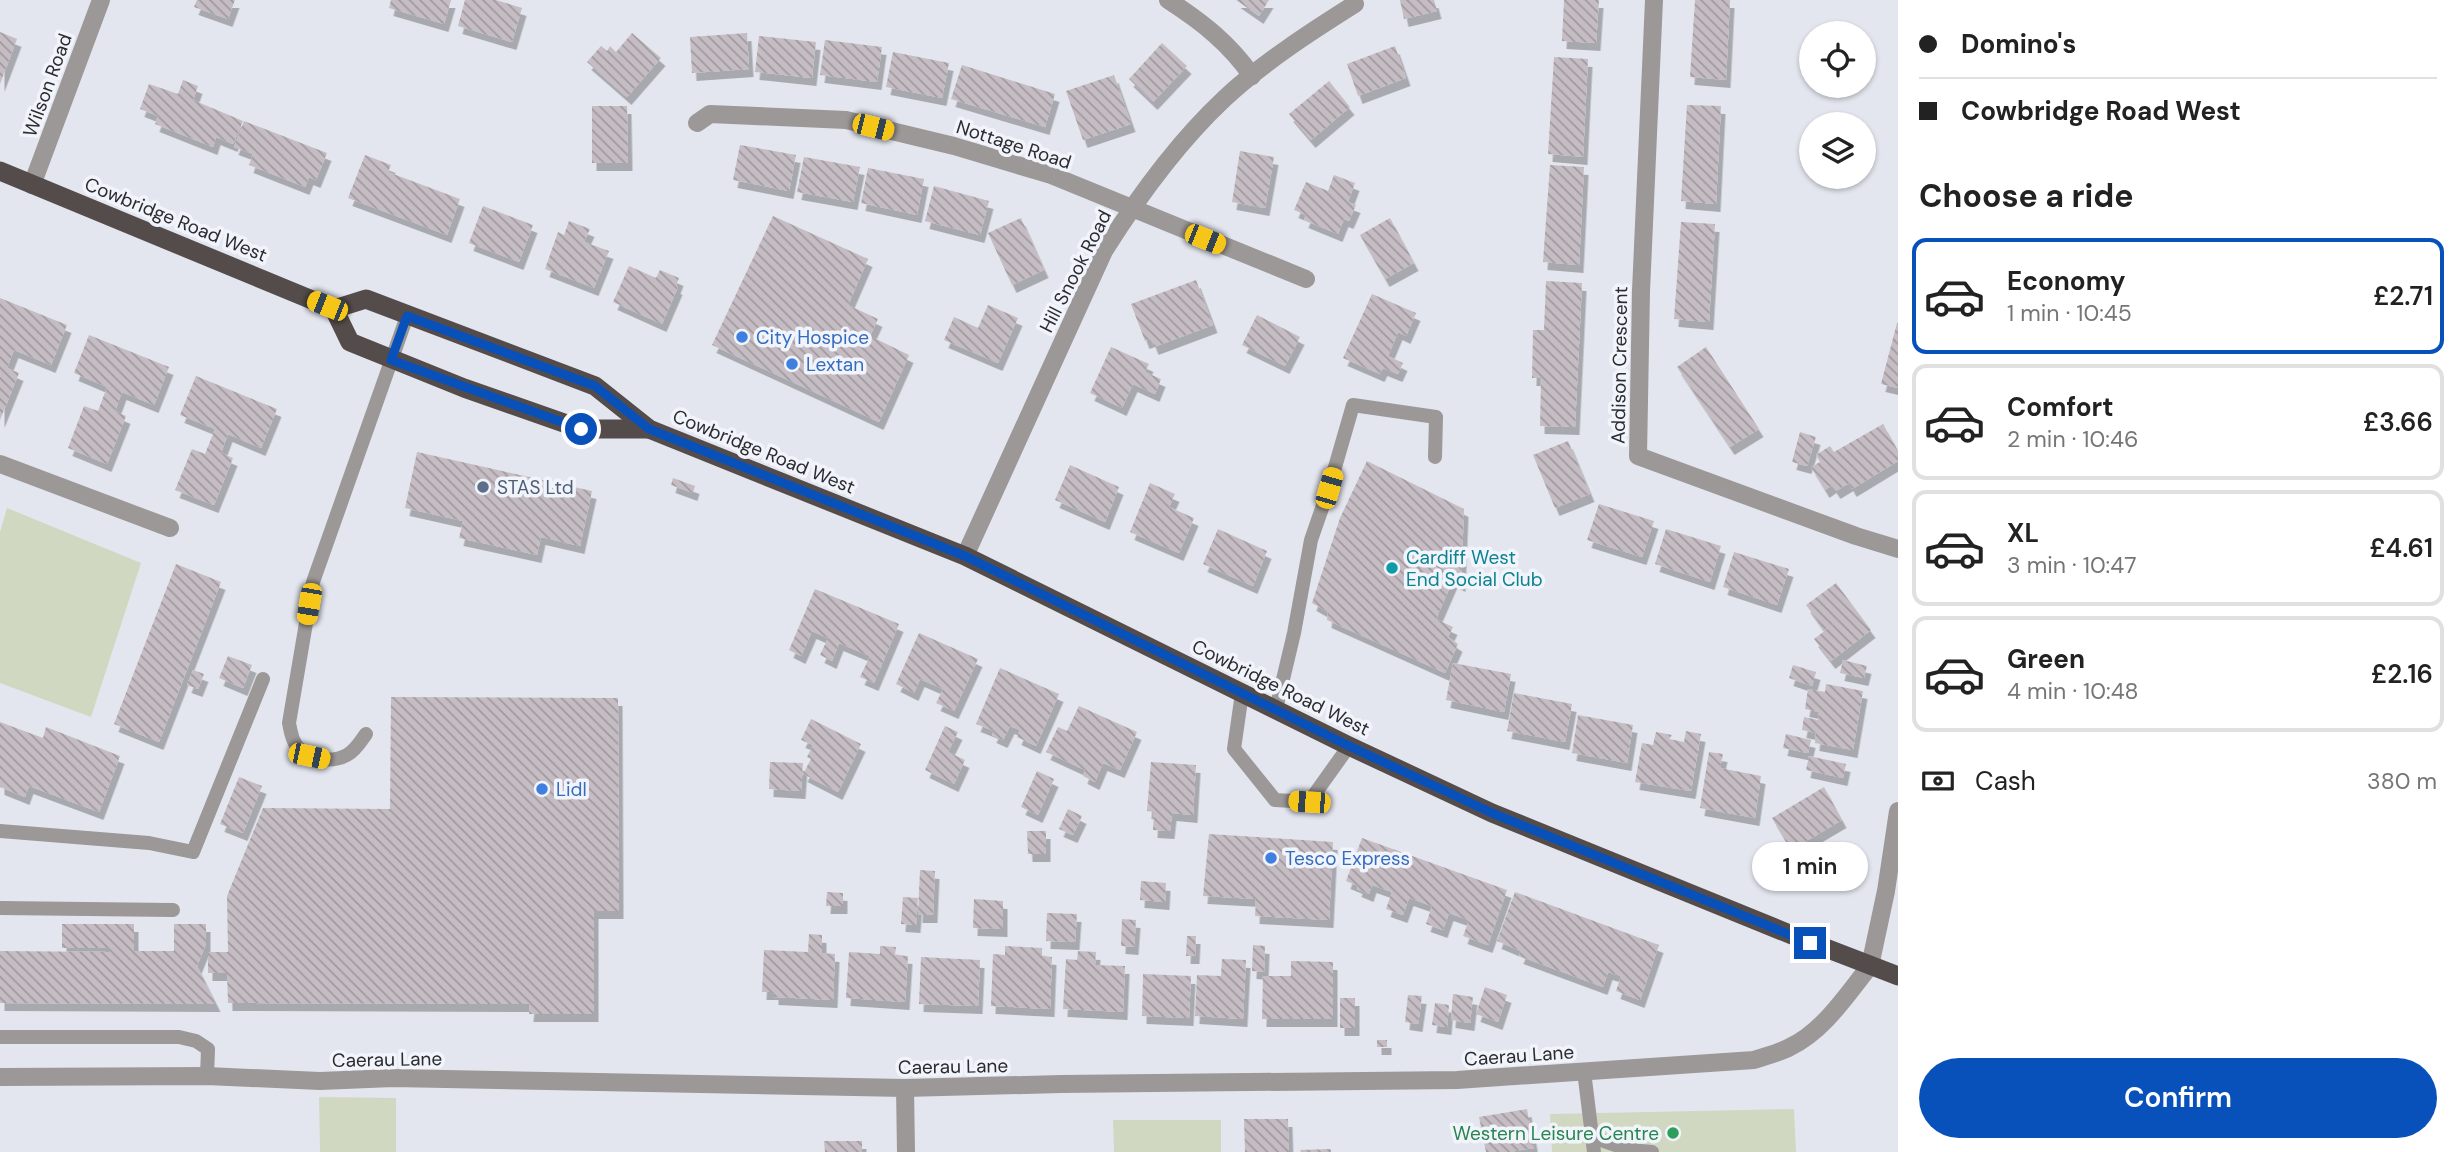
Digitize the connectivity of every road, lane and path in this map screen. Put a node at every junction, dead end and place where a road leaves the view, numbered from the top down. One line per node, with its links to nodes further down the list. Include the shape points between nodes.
1 (101, 0): 8 (street, Wilson Road)
2 (1168, 0): 5 (street, via 1235,52)
3 (1654, 0): 18 (street, Addison Crescent, via 1638,456)
4 (1355, 4): 5 (street, Hill Snook Road)
5 (1252, 76): 9 (street, Hill Snook Road, via 1224,99 1168,160)
6 (697, 124): 9 (street, Nottage Road, via 710,114 846,120 1051,175)
7 (0, 171): 8 (highway, Cowbridge Road West)
8 (32, 185): 11 (highway, Cowbridge Road West)
9 (1130, 209): 10 (street, Nottage Road); 19 (street, Hill Snook Road, via 1104,251)
10 (1306, 279)
11 (334, 309): 12 (highway, Cowbridge Road West, via 366,299); 13 (highway, Cowbridge Road West, via 350,342)
12 (407, 316): 13 (lane); 14 (highway, Cowbridge Road West, via 595,386)
13 (391, 360): 14 (highway, Cowbridge Road West, via 581,429); 23 (lane, via 313,582 289,723 293,742 309,756 329,760 356,748)
14 (649, 429): 19 (highway, Cowbridge Road West)
15 (1434, 457): 22 (lane, via 1436,417 1353,405 1311,540)
16 (0, 464): 17 (street)
17 (170, 528)
18 (1898, 549)
19 (965, 556): 21 (highway, Cowbridge Road West)
20 (263, 679): 26 (lane, via 193,852 149,843)
21 (1242, 693): 22 (highway, Cowbridge Road West); 24 (lane, via 1234,750 1275,800 1309,802)
22 (1276, 709): 24 (highway, Cowbridge Road West)
23 (366, 733)
24 (1349, 746): 29 (highway, Cowbridge Road West, via 1492,813)
25 (1898, 811): 29 (street)
26 (0, 831)
27 (0, 908): 28 (lane)
28 (173, 910)
29 (1870, 966): 30 (highway, Cowbridge Road West); 32 (street, Caerau Lane, via 1822,1024 1789,1048 1754,1060)
30 (1898, 976)
31 (0, 1037): 33 (lane, via 179,1037 208,1049)
32 (1584, 1072): 35 (street, Caerau Lane, via 1457,1080); 36 (lane)
33 (208, 1076): 34 (street, Caerau Lane); 35 (street, Caerau Lane)
34 (0, 1077)
35 (905, 1088): 37 (street)
36 (1592, 1137): 38 (lane); 39 (lane)
37 (906, 1152)
38 (1591, 1152)
39 (1652, 1152)

